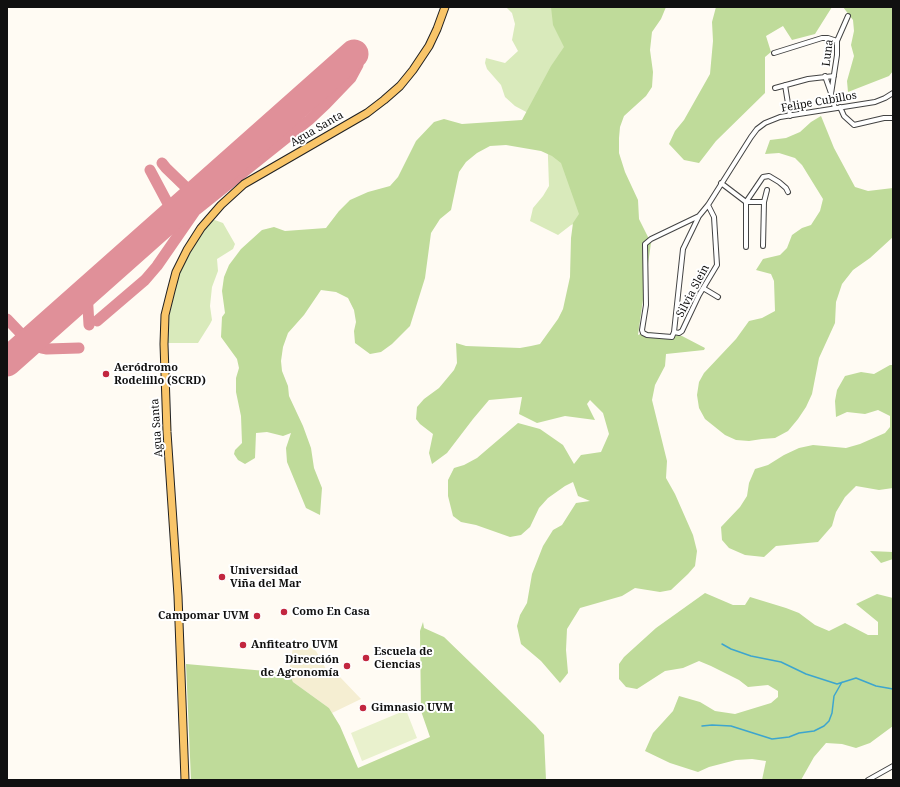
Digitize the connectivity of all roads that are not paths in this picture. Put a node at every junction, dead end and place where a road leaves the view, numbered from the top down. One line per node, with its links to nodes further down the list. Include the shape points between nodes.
1 (445, 7): 28 (main road, Agua Santa, via 429,46 400,86 367,113 244,184 203,225 176,272 166,311 164,344)
2 (848, 16): 3 (street, Luna)
3 (837, 41): 4 (street, via 822,38); 6 (street, Luna)
4 (774, 53)
5 (825, 76): 6 (street); 7 (street); 10 (street, Luna)
6 (834, 76): 10 (street, Luna)
7 (785, 85): 8 (street); 13 (street)
8 (775, 88)
9 (893, 93): 12 (street, Felipe Cubillos, via 874,102)
10 (831, 94): 11 (street, Luna)
11 (835, 108): 12 (street, Felipe Cubillos); 13 (street, Felipe Cubillos)
12 (840, 108): 14 (street, via 854,125)
13 (790, 116): 15 (street, Felipe Cubillos, via 775,119 757,129)
14 (893, 118)
15 (721, 183): 18 (street); 20 (street, Felipe Cubillos)
16 (767, 190): 19 (street)
17 (788, 192): 18 (street, via 769,176 763,178)
18 (746, 202): 19 (street); 23 (street)
19 (764, 202): 22 (street)
20 (708, 205): 21 (street, Felipe Cubillos); 24 (street, Silvia Slein, via 714,217 717,264)
21 (699, 216): 26 (street, via 682,249); 26 (street, via 645,244 646,305 642,330 647,335 672,337)
22 (763, 246)
23 (746, 247)
24 (703, 288): 25 (street); 26 (street, Silvia Slein, via 682,331)
25 (718, 297)
26 (674, 332)
27 (893, 766): 29 (street)
28 (185, 780)
29 (868, 780)

